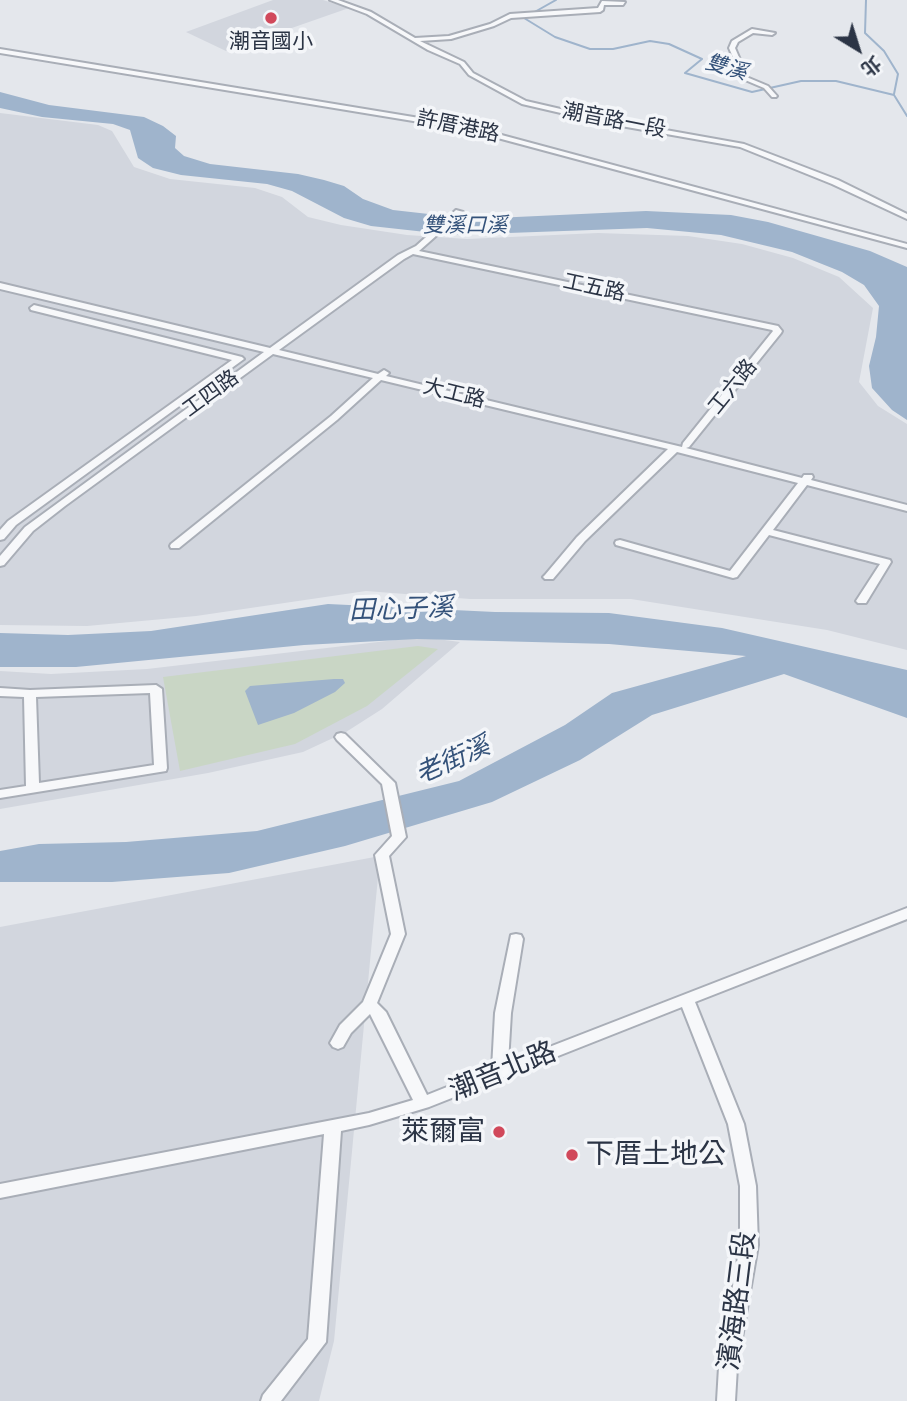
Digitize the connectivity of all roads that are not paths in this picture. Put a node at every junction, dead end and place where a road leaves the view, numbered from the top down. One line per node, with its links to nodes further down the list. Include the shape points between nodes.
1 (333, 0): 4 (street, 潮音路一段, via 369,13)
2 (623, 3): 4 (street, via 602,3 600,10 510,16 449,38)
3 (772, 33): 6 (street, via 752,31 732,48 738,62 734,74)
4 (416, 39): 9 (street, 潮音路一段, via 524,103 742,145)
5 (0, 50): 7 (street, 許厝港路)
6 (770, 91)
7 (486, 131): 10 (street, 許厝港路); 11 (street, 許厝港路)
8 (458, 213): 12 (street, 工四路)
9 (907, 217)
10 (907, 240)
11 (907, 246)
12 (413, 252): 18 (street, 工五路); 19 (street, 工四路)
13 (0, 280): 19 (street, 大工路)
14 (0, 286): 15 (street, 大工路)
15 (51, 299): 16 (street, 大工路); 17 (street, via 34,308)
16 (74, 304): 17 (street); 19 (street, 大工路)
17 (57, 314): 26 (street, via 239,359 12,523)
18 (775, 328): 21 (street, 工六路, via 778,331)
19 (273, 348): 20 (street, 大工路); 29 (street, 工四路, via 39,521)
20 (382, 375): 21 (street, 大工路); 28 (street)
21 (681, 446): 22 (street, 大工路); 30 (street, 工六路, via 581,539)
22 (806, 479): 23 (street, 大工路); 24 (street, 大工路); 25 (street)
23 (907, 500)
24 (907, 508)
25 (766, 531): 27 (street, via 733,575); 31 (street, via 886,562)
26 (0, 537)
27 (620, 543)
28 (175, 545)
29 (0, 563)
30 (550, 577)
31 (862, 601)
32 (0, 692): 33 (street)
33 (30, 694): 35 (street); 35 (street, via 156,689 161,768)
34 (341, 737): 40 (street, via 388,783 398,837 382,855 398,934)
35 (33, 790): 36 (street)
36 (0, 794)
37 (907, 913): 39 (street, 潮音北路)
38 (516, 939): 42 (street, via 503,1013)
39 (687, 1001): 42 (street, 潮音北路); 47 (street, 濱海路三段, via 736,1124 748,1186 750,1245)
40 (369, 1005): 41 (street); 43 (street, via 378,1012)
41 (338, 1043)
42 (500, 1072): 43 (street, 潮音北路)
43 (424, 1104): 44 (street, 潮音北路)
44 (332, 1126): 45 (street, 潮音北路); 46 (street, via 317,1342)
45 (0, 1191)
46 (270, 1401)
47 (726, 1401)

